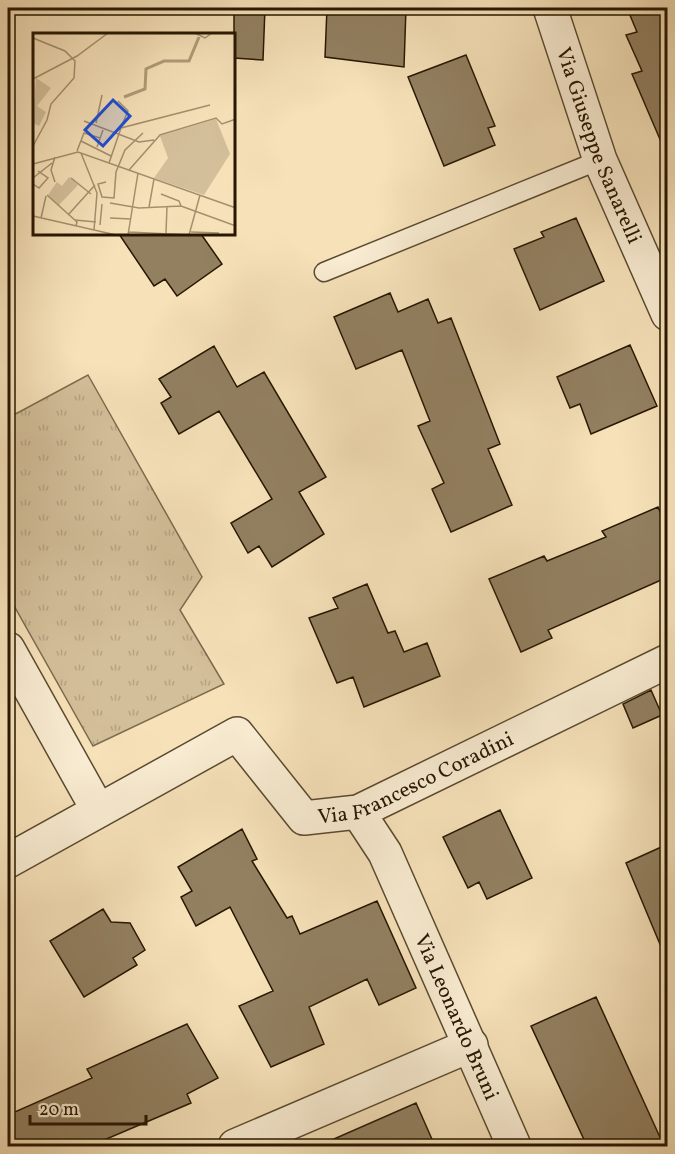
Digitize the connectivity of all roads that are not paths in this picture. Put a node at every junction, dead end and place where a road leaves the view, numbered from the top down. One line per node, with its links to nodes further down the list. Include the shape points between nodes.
1 (550, 8): 2 (street, Via Giuseppe Sanarelli)
2 (600, 160): 3 (lane); 4 (street, Via Giuseppe Sanarelli)
3 (324, 272)
4 (668, 314)
5 (8, 649): 7 (street)
6 (668, 661): 8 (street, Via Francesco Coradini)
7 (98, 810): 8 (street, Via Francesco Coradini, via 237,734 304,818); 9 (street, Via Francesco Coradini)
8 (358, 812): 10 (street, Via Leonardo Bruni, via 385,854)
9 (8, 861)
10 (471, 1045): 11 (street); 12 (street, Via Leonardo Bruni)
11 (235, 1146)
12 (514, 1146)

